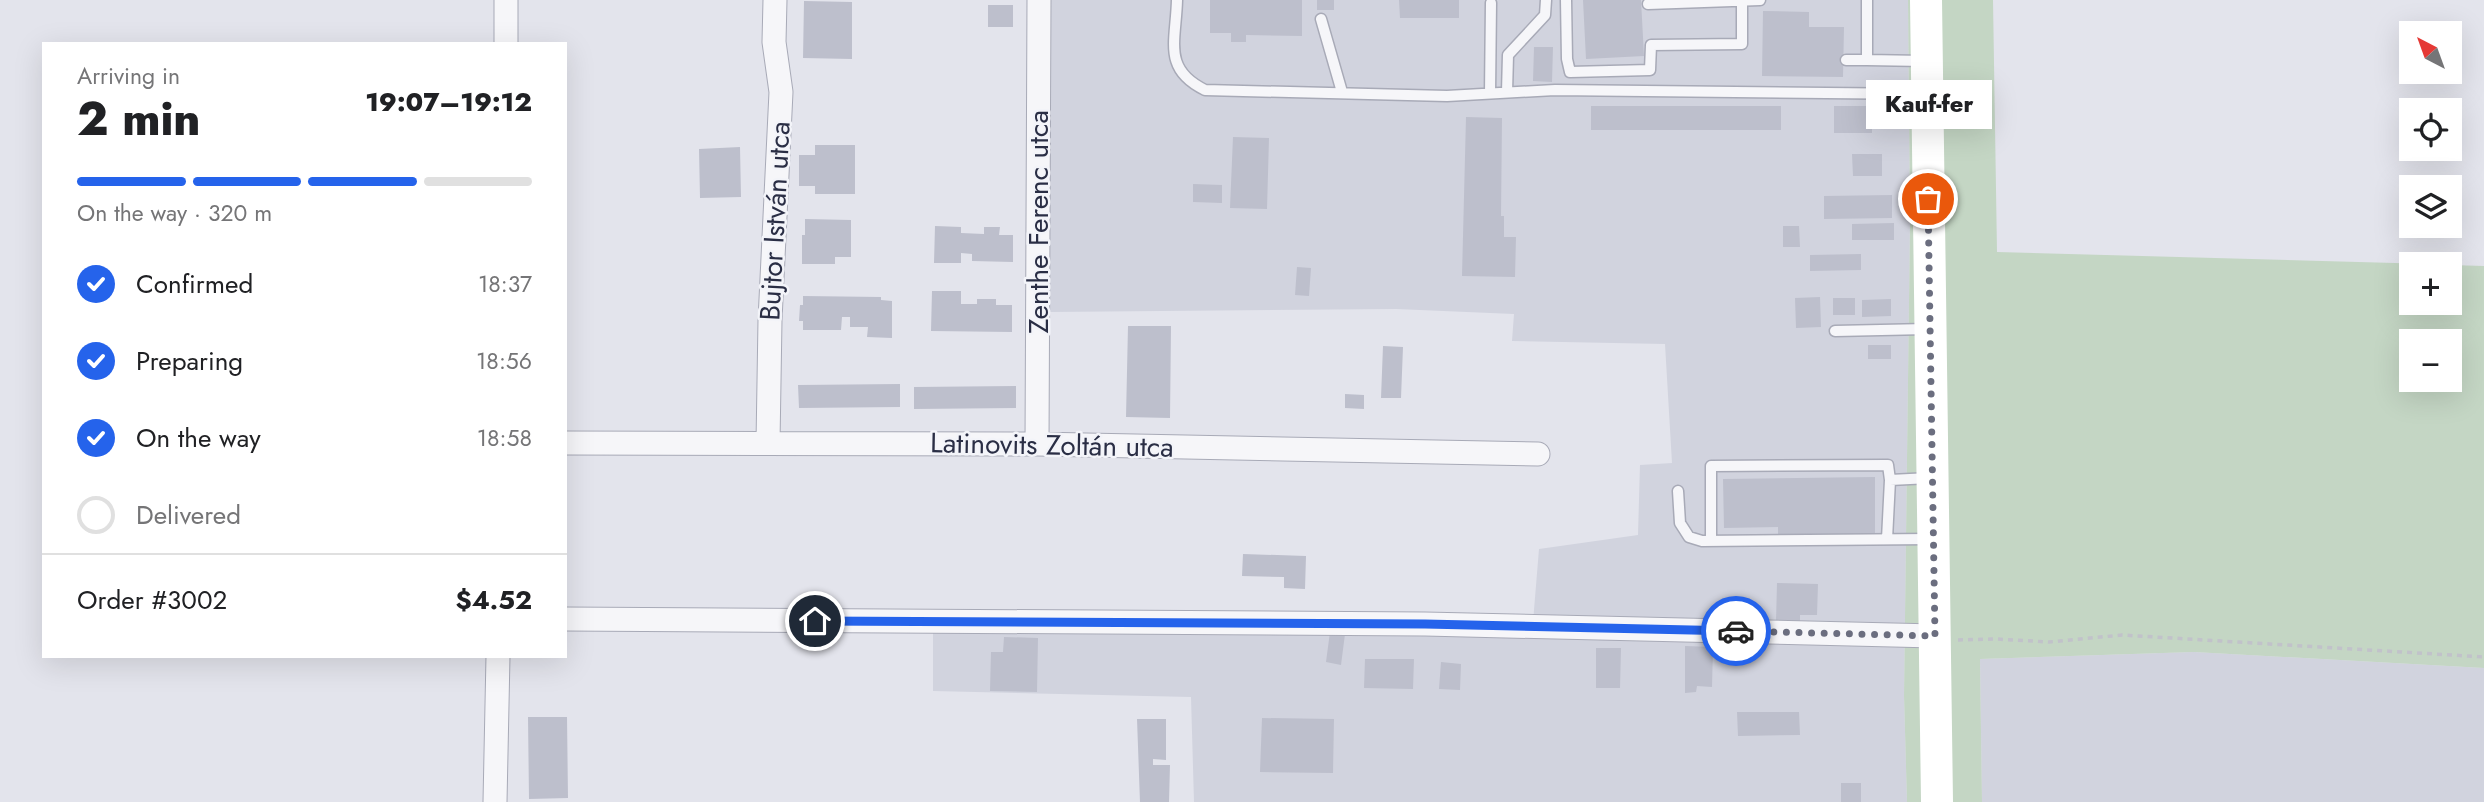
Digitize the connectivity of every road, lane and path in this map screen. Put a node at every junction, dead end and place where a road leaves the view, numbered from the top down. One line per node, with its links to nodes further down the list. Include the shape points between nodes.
1 (506, 0): 14 (street)
2 (775, 0): 25 (street, Bujtor István utca, via 781,92)
3 (1039, 0): 26 (street, Zenthe Ferenc utca)
4 (1177, 0): 18 (lane, via 1175,61 1190,83 1205,90)
5 (1546, 0): 19 (lane, via 1545,15 1508,55)
6 (1566, 0): 7 (lane, via 1570,72 1650,70 1651,45 1742,44)
7 (1742, 0): 8 (lane); 12 (lane)
8 (1760, 0)
9 (1867, 0): 16 (lane)
10 (1926, 0): 17 (main road)
11 (1491, 2): 20 (lane)
12 (1648, 4)
13 (1321, 19): 18 (lane)
14 (506, 42)
15 (1846, 60): 16 (lane)
16 (1867, 60): 17 (lane)
17 (1926, 61): 21 (main road)
18 (1342, 92): 20 (lane)
19 (1507, 92): 20 (lane); 21 (lane)
20 (1490, 93)
21 (1927, 94): 22 (main road)
22 (1930, 329): 23 (lane); 28 (main road)
23 (1835, 331)
24 (567, 443): 25 (street, Latinovits Zoltán utca)
25 (768, 443): 26 (street, Latinovits Zoltán utca)
26 (1037, 444): 27 (street, Latinovits Zoltán utca)
27 (1538, 454)
28 (1933, 478): 29 (lane); 32 (main road)
29 (1890, 480): 31 (lane); 33 (lane, via 1888,465 1711,466)
30 (1678, 491): 33 (lane, via 1680,523 1689,537)
31 (1887, 539): 32 (lane); 33 (lane)
32 (1934, 539): 35 (main road)
33 (1711, 541)
34 (567, 619): 35 (street, via 1425,624)
35 (1935, 639): 36 (path, via 2049,642 2122,635); 39 (main road)
36 (2484, 657)
37 (498, 658): 38 (street)
38 (495, 802)
39 (1937, 802)

